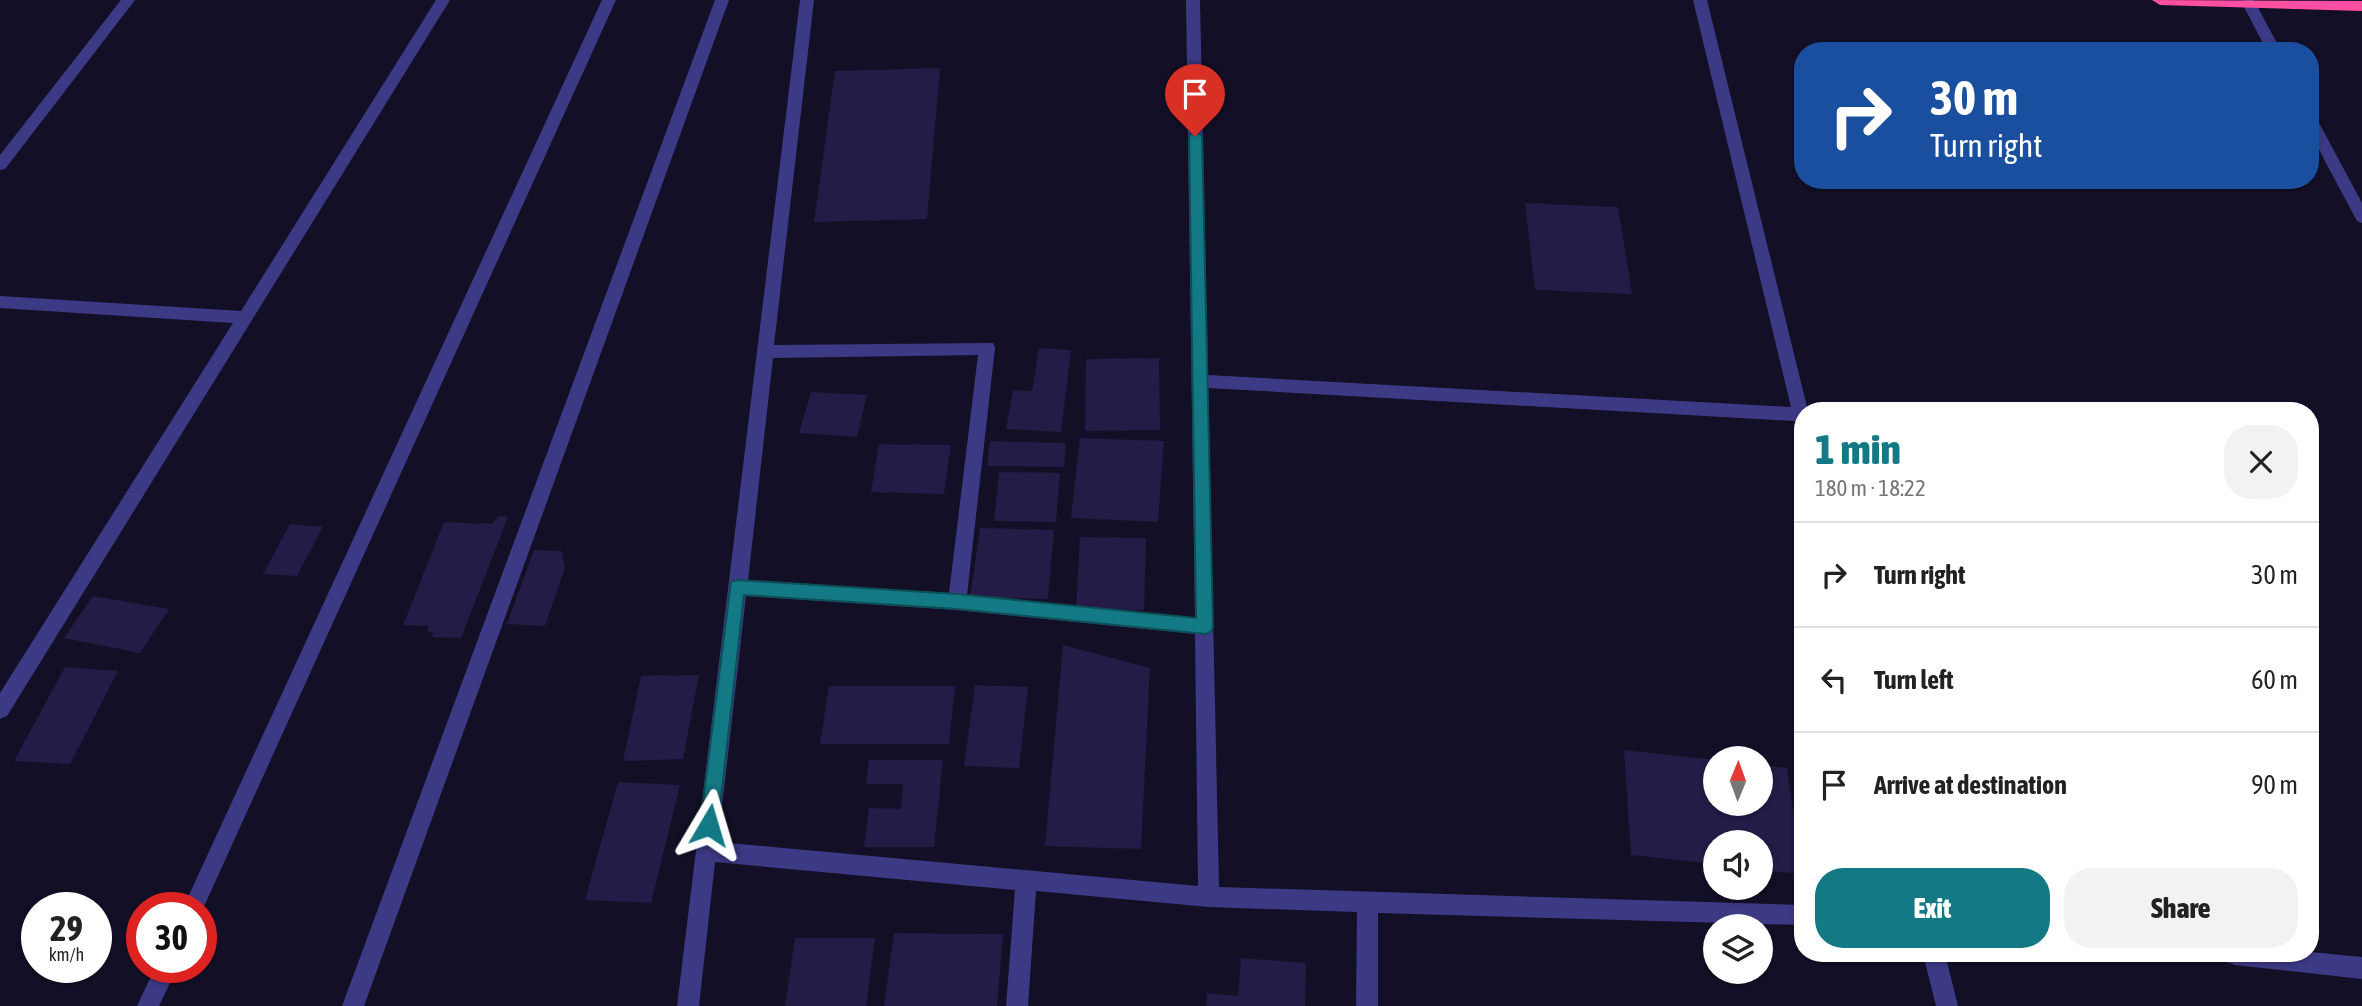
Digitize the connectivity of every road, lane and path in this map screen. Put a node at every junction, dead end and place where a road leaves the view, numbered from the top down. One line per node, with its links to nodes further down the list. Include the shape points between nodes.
1 (128, 0): 13 (street)
2 (443, 0): 16 (street)
3 (609, 0): 27 (street)
4 (722, 0): 36 (street)
5 (807, 0): 17 (street)
6 (1193, 0): 18 (street)
7 (1700, 0): 19 (street)
8 (2160, 0): 9 (highway)
9 (2249, 3): 10 (highway); 11 (street)
10 (2362, 6)
11 (2269, 42)
12 (2319, 136): 14 (street)
13 (0, 164)
14 (2362, 217)
15 (0, 302): 16 (street)
16 (245, 317): 24 (street)
17 (765, 352): 21 (street); 22 (street, via 987,348)
18 (1200, 381): 20 (street); 23 (street)
19 (1798, 402)
20 (1794, 417)
21 (737, 587): 22 (street); 25 (street)
22 (957, 602): 23 (street)
23 (1205, 627): 28 (street)
24 (0, 710)
25 (706, 851): 26 (street); 37 (street)
26 (1026, 880): 28 (street); 38 (street)
27 (200, 892)
28 (1209, 897): 29 (street)
29 (1368, 901): 30 (street); 39 (street)
30 (1794, 915)
31 (1936, 962): 40 (street)
32 (2308, 962): 33 (street)
33 (2362, 968)
34 (159, 983): 35 (street)
35 (148, 1006)
36 (352, 1006)
37 (688, 1006)
38 (1017, 1006)
39 (1367, 1006)
40 (1947, 1006)

